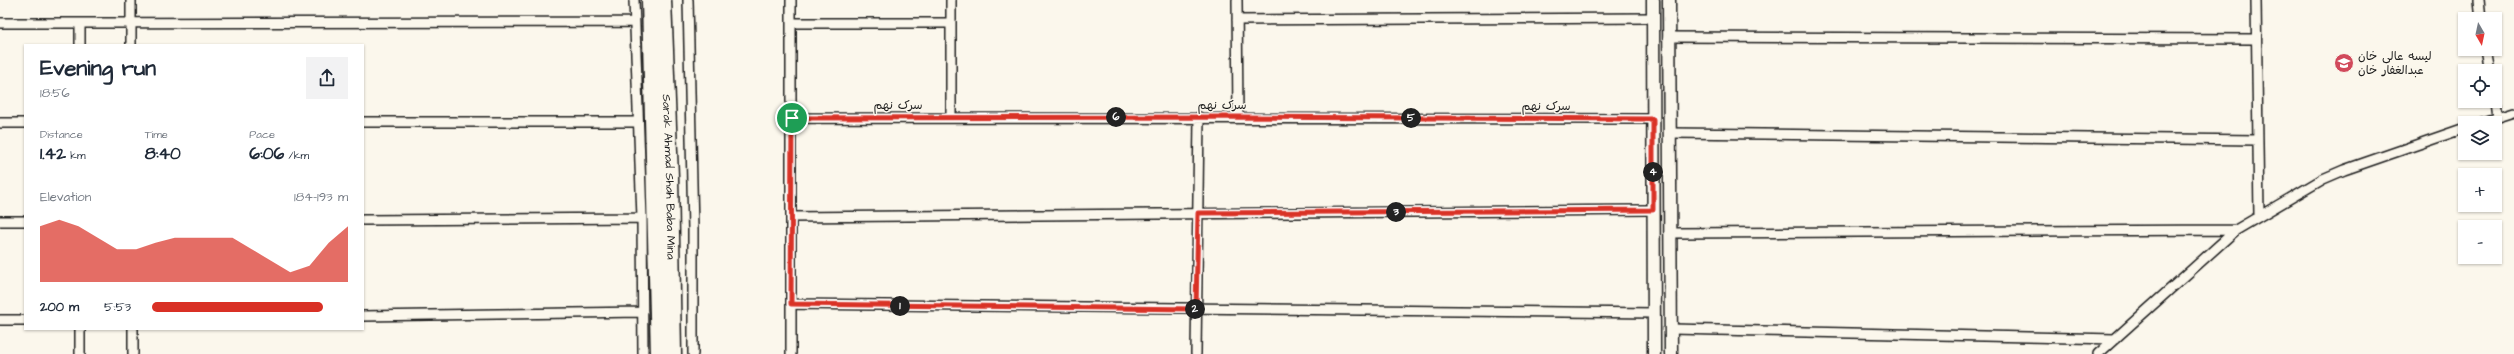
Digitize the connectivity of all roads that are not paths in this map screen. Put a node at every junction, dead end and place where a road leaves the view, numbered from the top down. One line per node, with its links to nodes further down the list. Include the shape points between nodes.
1 (131, 0): 21 (street)
2 (634, 0): 16 (street)
3 (650, 0): 64 (highway)
4 (663, 0): 65 (highway, Sarak Ahmad Shah Baba Mina)
5 (688, 0): 66 (street, via 694,230)
6 (791, 0): 19 (street)
7 (951, 0): 20 (street)
8 (1237, 0): 15 (street)
9 (1653, 0): 14 (street)
10 (1669, 0): 22 (street)
11 (2256, 0): 23 (street)
12 (2479, 0): 13 (street)
13 (2480, 12)
14 (1653, 18): 15 (street); 32 (street)
15 (1237, 20): 30 (street)
16 (634, 22): 21 (street); 34 (street)
17 (0, 23): 18 (street)
18 (80, 23): 21 (street); 24 (street)
19 (792, 23): 20 (street); 31 (street)
20 (951, 23): 27 (street)
21 (131, 25): 25 (street)
22 (1668, 37): 23 (street); 38 (street)
23 (2256, 39): 39 (street)
24 (80, 44)
25 (131, 44)
26 (2514, 112): 28 (street)
27 (951, 116): 29 (street, سرک نهم); 31 (street, سرک نهم)
28 (2501, 116)
29 (1199, 117): 30 (street, سرک نهم); 41 (street)
30 (1238, 117): 32 (street, سرک نهم)
31 (792, 118): 43 (street)
32 (1653, 119): 40 (street)
33 (364, 122): 34 (street)
34 (637, 122): 44 (street)
35 (0, 123): 36 (street)
36 (24, 123)
37 (2458, 130): 42 (street, via 2323,179)
38 (1671, 133): 39 (street); 49 (street)
39 (2257, 140): 42 (street)
40 (1653, 210): 41 (street); 53 (street)
41 (1198, 213): 43 (street); 51 (street)
42 (2259, 216): 48 (street)
43 (791, 217): 50 (street)
44 (642, 218): 45 (street); 52 (street)
45 (364, 220)
46 (0, 221): 47 (street)
47 (24, 221)
48 (2236, 230): 49 (street); 60 (street)
49 (1671, 233): 57 (street)
50 (791, 304): 51 (street); 67 (street)
51 (1196, 309): 53 (street); 68 (street)
52 (643, 312): 54 (street); 63 (street)
53 (1654, 313): 69 (street)
54 (364, 316)
55 (0, 320): 56 (street)
56 (24, 320)
57 (1672, 329): 60 (street); 70 (street)
58 (80, 330): 61 (street)
59 (133, 330): 62 (street)
60 (2115, 339): 71 (street)
61 (80, 354)
62 (133, 354)
63 (643, 354)
64 (659, 354)
65 (673, 354)
66 (693, 354)
67 (791, 354)
68 (1196, 354)
69 (1654, 354)
70 (1671, 354)
71 (2098, 354)

